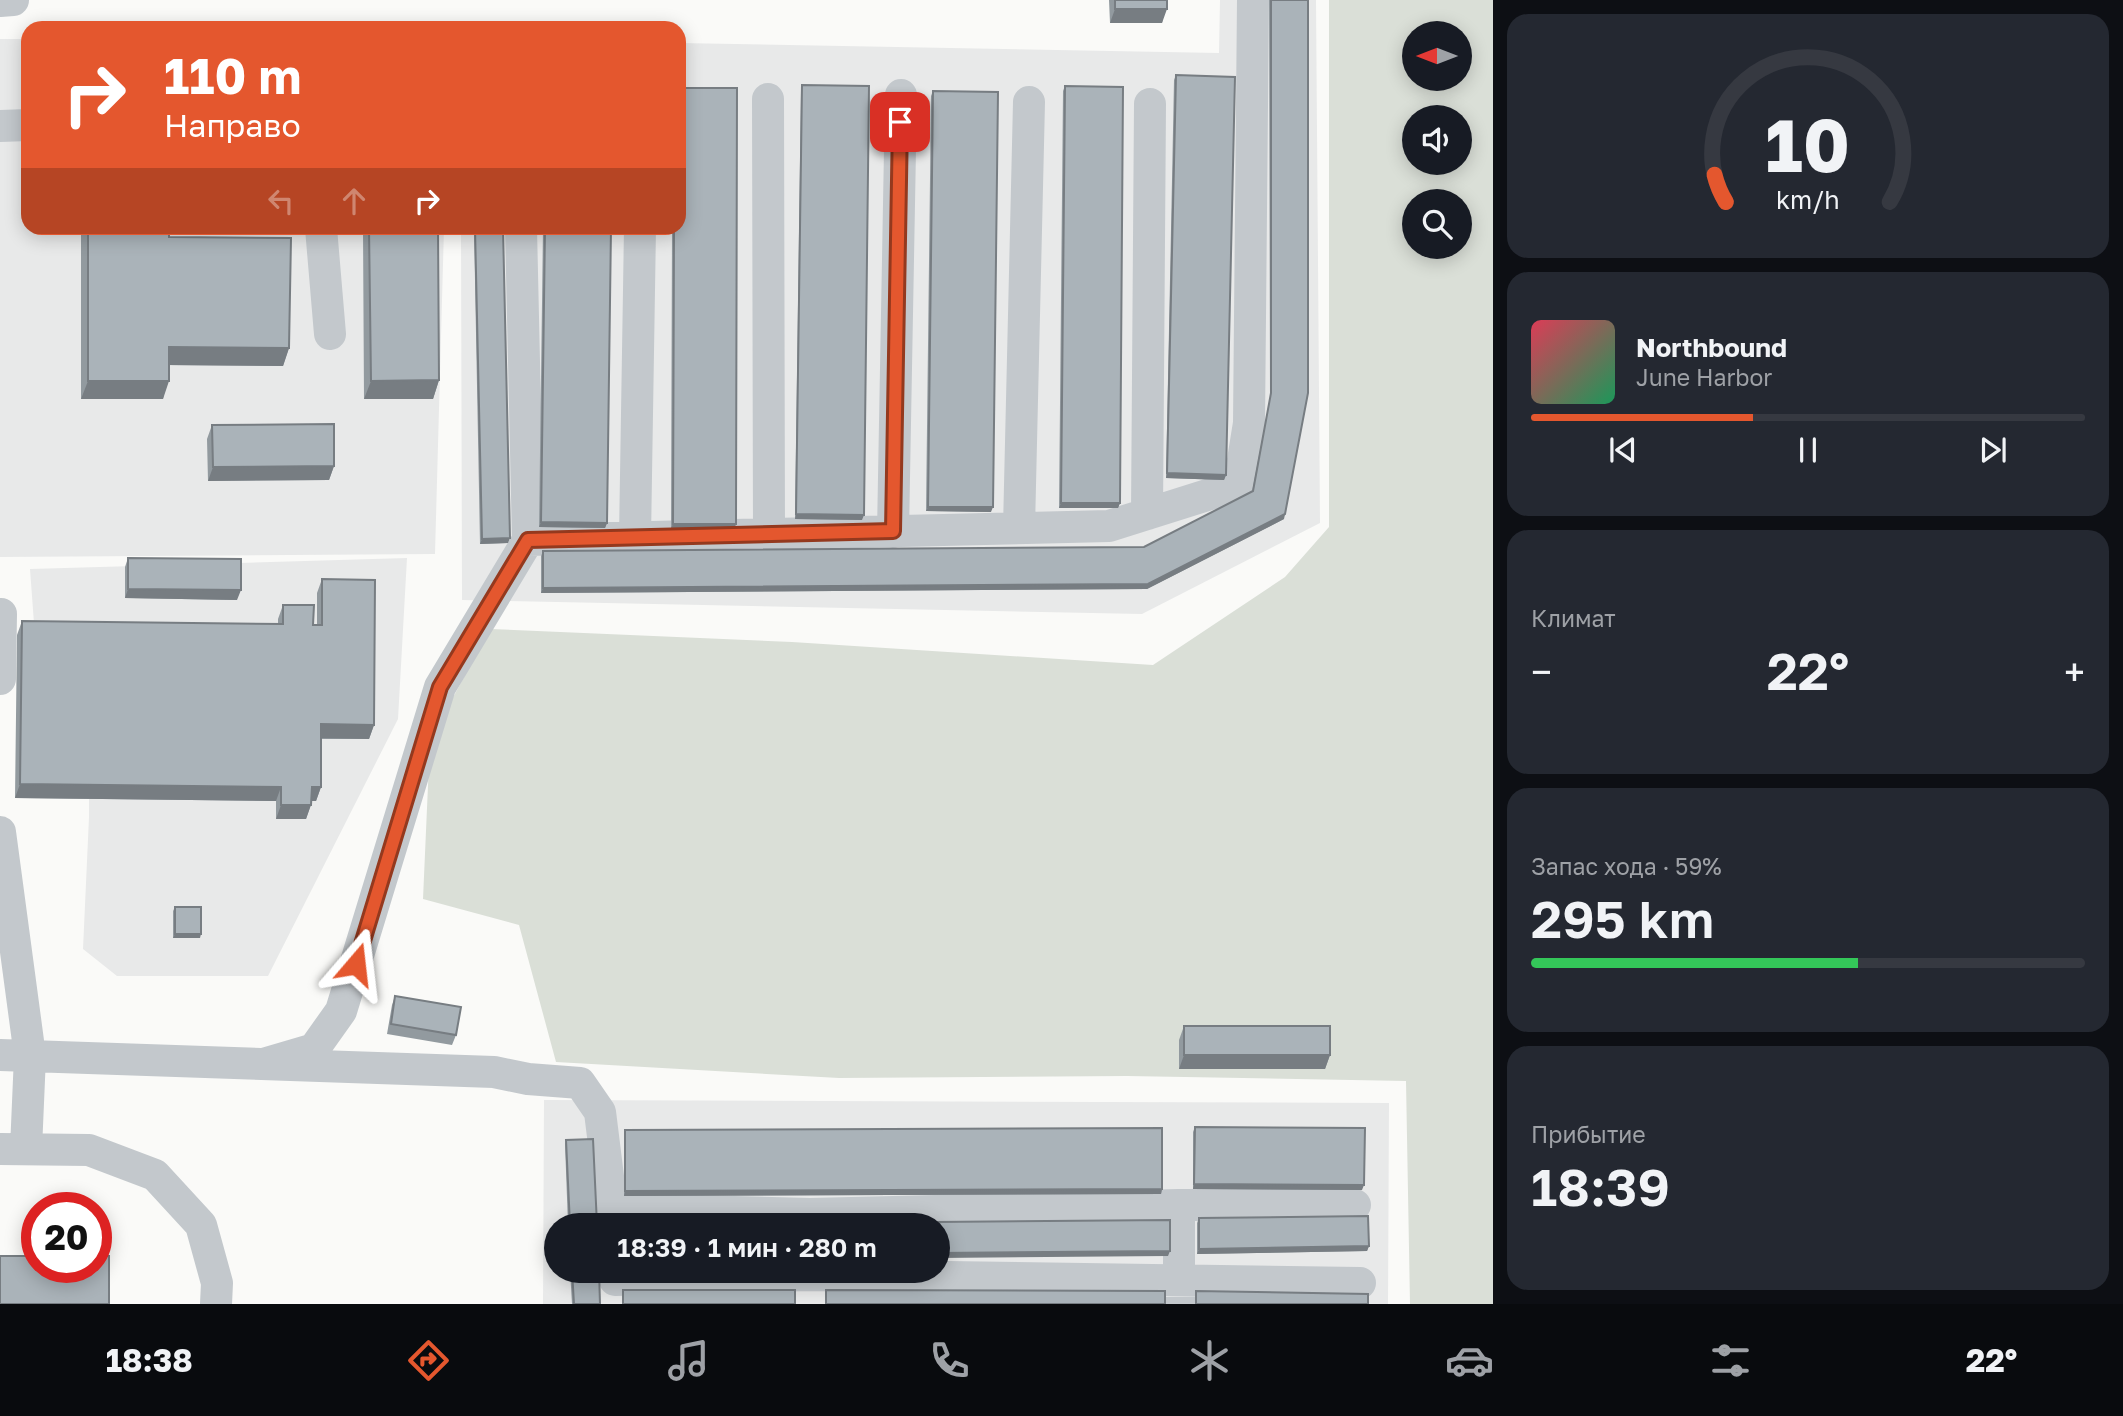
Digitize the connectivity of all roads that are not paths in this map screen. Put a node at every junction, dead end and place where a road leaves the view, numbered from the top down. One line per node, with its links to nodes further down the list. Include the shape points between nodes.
1 (13, 0): 3 (lane)
2 (1253, 0): 14 (lane, via 1249,423 1239,485)
3 (0, 1)
4 (901, 95): 16 (lane)
5 (768, 99): 17 (lane)
6 (1029, 102): 15 (lane)
7 (1150, 104): 14 (lane)
8 (21, 125): 9 (lane)
9 (0, 126)
10 (322, 235): 13 (lane)
11 (521, 235): 19 (lane)
12 (640, 235): 18 (lane)
13 (330, 334)
14 (1147, 514): 15 (lane, via 1110,526)
15 (1018, 528): 16 (lane)
16 (893, 531): 17 (lane)
17 (769, 534): 18 (lane)
18 (635, 538): 19 (lane)
19 (528, 540): 24 (lane, via 440,687 341,1011 314,1049)
20 (1, 614): 21 (lane)
21 (0, 680)
22 (0, 832): 23 (lane)
23 (15, 1056): 24 (lane); 25 (lane)
24 (263, 1064): 28 (lane, via 494,1072 580,1083 600,1112)
25 (13, 1149): 34 (lane, via 89,1150 155,1175 201,1225 217,1283)
26 (1179, 1205): 27 (lane); 29 (lane); 33 (lane)
27 (1355, 1205)
28 (613, 1213)
29 (950, 1214)
30 (807, 1283): 32 (lane); 33 (lane)
31 (1360, 1283): 33 (lane)
32 (615, 1285)
33 (1179, 1292)
34 (216, 1304)

